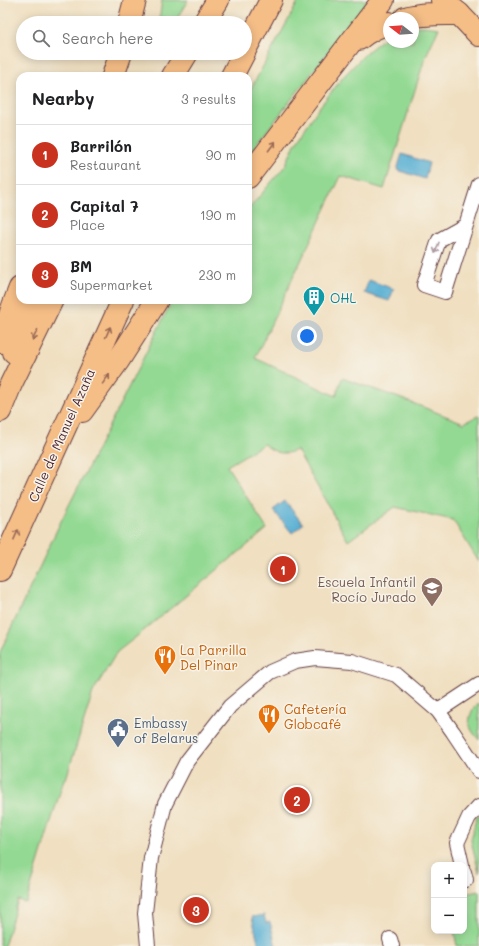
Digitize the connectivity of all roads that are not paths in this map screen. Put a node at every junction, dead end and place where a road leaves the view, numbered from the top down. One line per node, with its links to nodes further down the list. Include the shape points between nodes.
1 (134, 0): 8 (main road)
2 (218, 0): 9 (main road)
3 (271, 0): 12 (main road)
4 (383, 0): 13 (main road)
5 (442, 0): 6 (main road)
6 (459, 14): 7 (main road); 11 (main road)
7 (419, 15)
8 (131, 16)
9 (208, 16)
10 (383, 25): 13 (main road, via 363,36)
11 (479, 35)
12 (252, 37)
13 (343, 53): 20 (main road, one-way to 13)
14 (119, 60): 17 (main road)
15 (183, 60): 18 (main road)
16 (240, 60): 19 (main road)
17 (114, 72)
18 (175, 72)
19 (234, 72)
20 (252, 172)
21 (479, 184): 22 (street)
22 (466, 225)
23 (16, 298): 28 (main road)
24 (30, 304): 29 (main road, via 14,347)
25 (50, 304): 29 (main road, one-way to 29)
26 (121, 304): 31 (main road, Calle de Manuel Azaña, one-way to 26)
27 (154, 304): 31 (main road, one-way to 27, via 118,362)
28 (0, 344)
29 (11, 384): 30 (main road)
30 (0, 411)
31 (57, 444): 32 (main road, Calle de Manuel Azaña, one-way to 31)
32 (0, 570)
33 (479, 684): 34 (street)
34 (438, 711): 35 (street); 38 (street, via 396,675 352,661 315,658 295,661 270,672 230,706 187,761 165,804 151,858 145,913)
35 (479, 771)
36 (479, 806): 37 (street, via 469,817 457,843)
37 (461, 862)
38 (148, 946)

